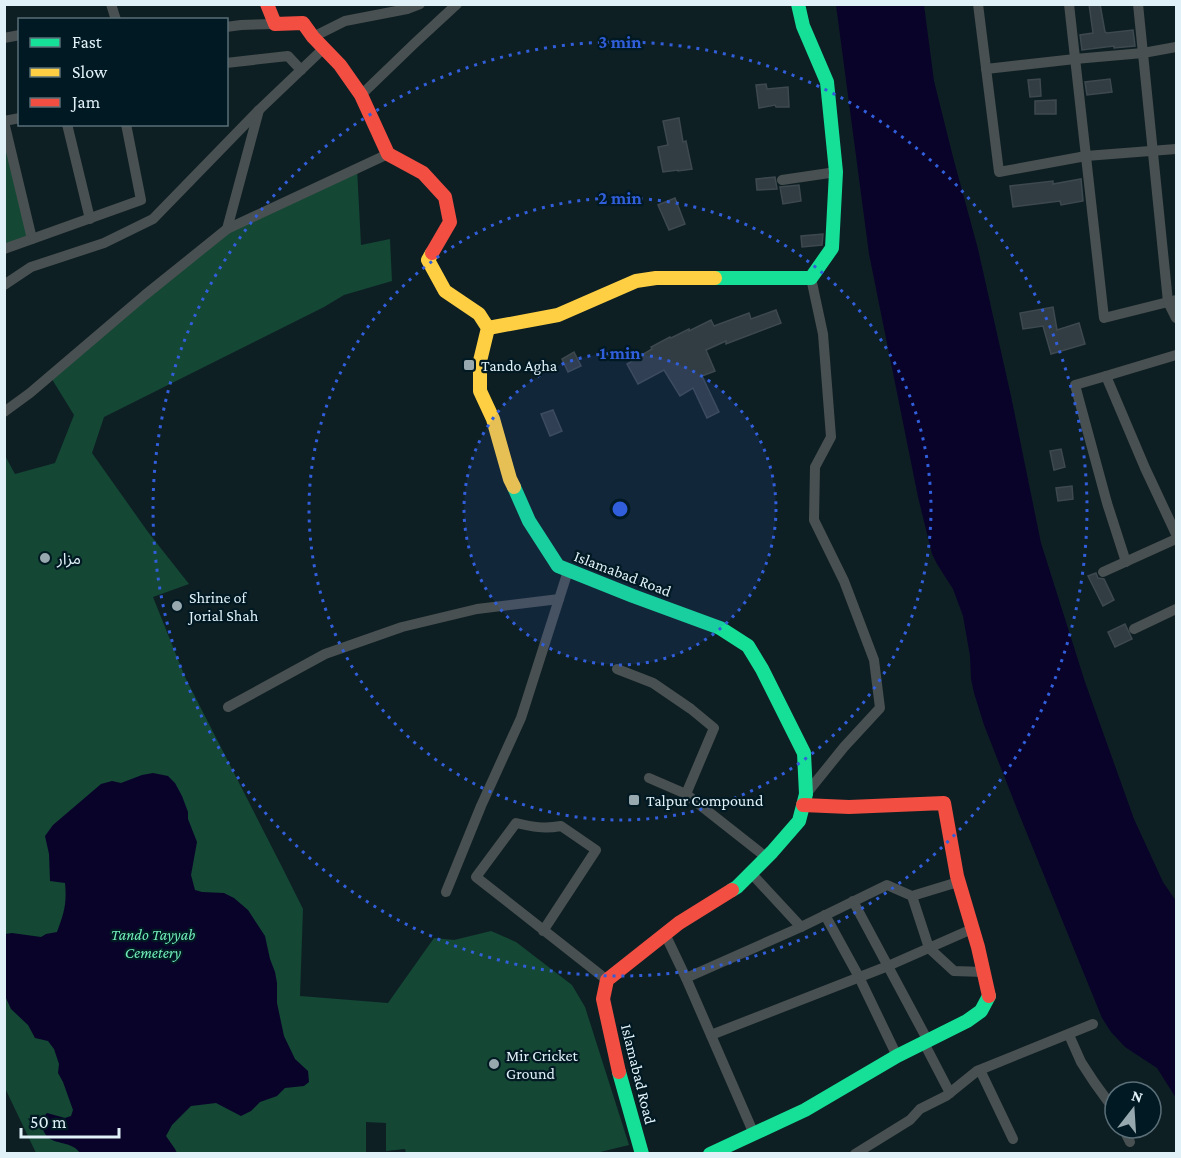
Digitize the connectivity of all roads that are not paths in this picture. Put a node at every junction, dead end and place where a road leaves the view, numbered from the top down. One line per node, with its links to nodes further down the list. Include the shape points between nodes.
1 (267, 4): 8 (street)
2 (420, 4): 10 (street, via 345,21)
3 (457, 4): 18 (street)
4 (798, 4): 27 (street, via 827,82)
5 (978, 4): 16 (street)
6 (1069, 4): 14 (street)
7 (1138, 4): 13 (street)
8 (275, 24): 9 (street); 10 (street, via 303,23)
9 (228, 27)
10 (313, 37): 12 (street)
11 (1176, 47): 13 (street)
12 (324, 48): 17 (street); 18 (street)
13 (1143, 53): 14 (street); 24 (street)
14 (1075, 59): 16 (street); 26 (street)
15 (228, 63): 17 (street, via 288,56)
16 (986, 69): 26 (street, via 999,172)
17 (301, 70): 19 (street)
18 (362, 95): 25 (street)
19 (259, 110): 30 (street); 34 (street, via 153,219 104,243 31,267)
20 (4, 122): 31 (street)
21 (68, 126): 29 (street)
22 (126, 126): 29 (street, via 141,200)
23 (1176, 149): 24 (street)
24 (1153, 151): 26 (street); 35 (street)
25 (387, 154): 30 (street); 37 (street, via 423,173 445,197 450,222 428,260 444,291 479,314)
26 (1086, 156): 35 (street, via 1104,318)
27 (836, 172): 28 (street); 33 (street, via 832,248)
28 (782, 180)
29 (90, 219): 31 (street)
30 (227, 230): 40 (street)
31 (32, 239): 32 (street)
32 (4, 249)
33 (811, 278): 37 (street, via 636,281 558,315); 53 (street, via 823,334 831,437 815,467 814,519 844,581 874,660 880,708)
34 (4, 285)
35 (1172, 301): 36 (street)
36 (1176, 318)
37 (488, 328): 44 (street, Islamabad Road, via 480,361 480,391 493,419 510,479 529,520 558,566)
38 (1176, 355): 39 (street)
39 (1106, 376): 41 (street); 43 (street, via 1075,385)
40 (4, 412)
41 (1176, 534)
42 (1176, 538): 43 (street)
43 (1126, 562): 45 (street)
44 (568, 571): 46 (street); 53 (street, Islamabad Road, via 720,628 748,646 804,753)
45 (1103, 572)
46 (559, 599): 50 (street, via 477,609 402,627 325,654); 57 (street, via 521,718)
47 (1176, 609): 48 (street)
48 (1134, 629)
49 (617, 669): 52 (street, via 653,683 714,728)
50 (228, 707)
51 (649, 778): 52 (street)
52 (686, 794): 54 (street)
53 (804, 800): 54 (street, via 799,821); 56 (street, via 849,807 944,803)
54 (766, 857): 55 (street)
55 (751, 873): 61 (street); 64 (street, via 737,887)
56 (958, 882): 58 (street); 62 (street)
57 (446, 892)
58 (912, 896): 59 (street, via 887,885); 65 (street)
59 (853, 901): 60 (street); 66 (street)
60 (825, 915): 61 (street); 68 (street)
61 (801, 927): 69 (street)
62 (972, 929): 65 (street); 67 (street)
63 (543, 931): 63 (street, via 596,850 561,826 516,823 476,877); 70 (street)
64 (665, 934): 69 (street); 70 (street)
65 (929, 948): 66 (street); 67 (street, via 954,971)
66 (888, 966): 68 (street); 74 (street)
67 (984, 972): 74 (street, via 989,996 981,1011)
68 (859, 977): 72 (street); 75 (street)
69 (686, 978): 72 (street)
70 (607, 980): 81 (street, Islamabad Road, via 603,999)
71 (1093, 1024): 73 (street)
72 (711, 1035): 79 (street)
73 (1069, 1035): 76 (street); 78 (street)
74 (926, 1042): 75 (street); 77 (street)
75 (897, 1056): 79 (street, via 805,1110)
76 (980, 1070): 77 (street); 80 (street)
77 (950, 1093): 83 (street)
78 (1103, 1094)
79 (754, 1134): 82 (street)
80 (1013, 1139)
81 (642, 1154)
82 (710, 1154)
83 (855, 1154)

